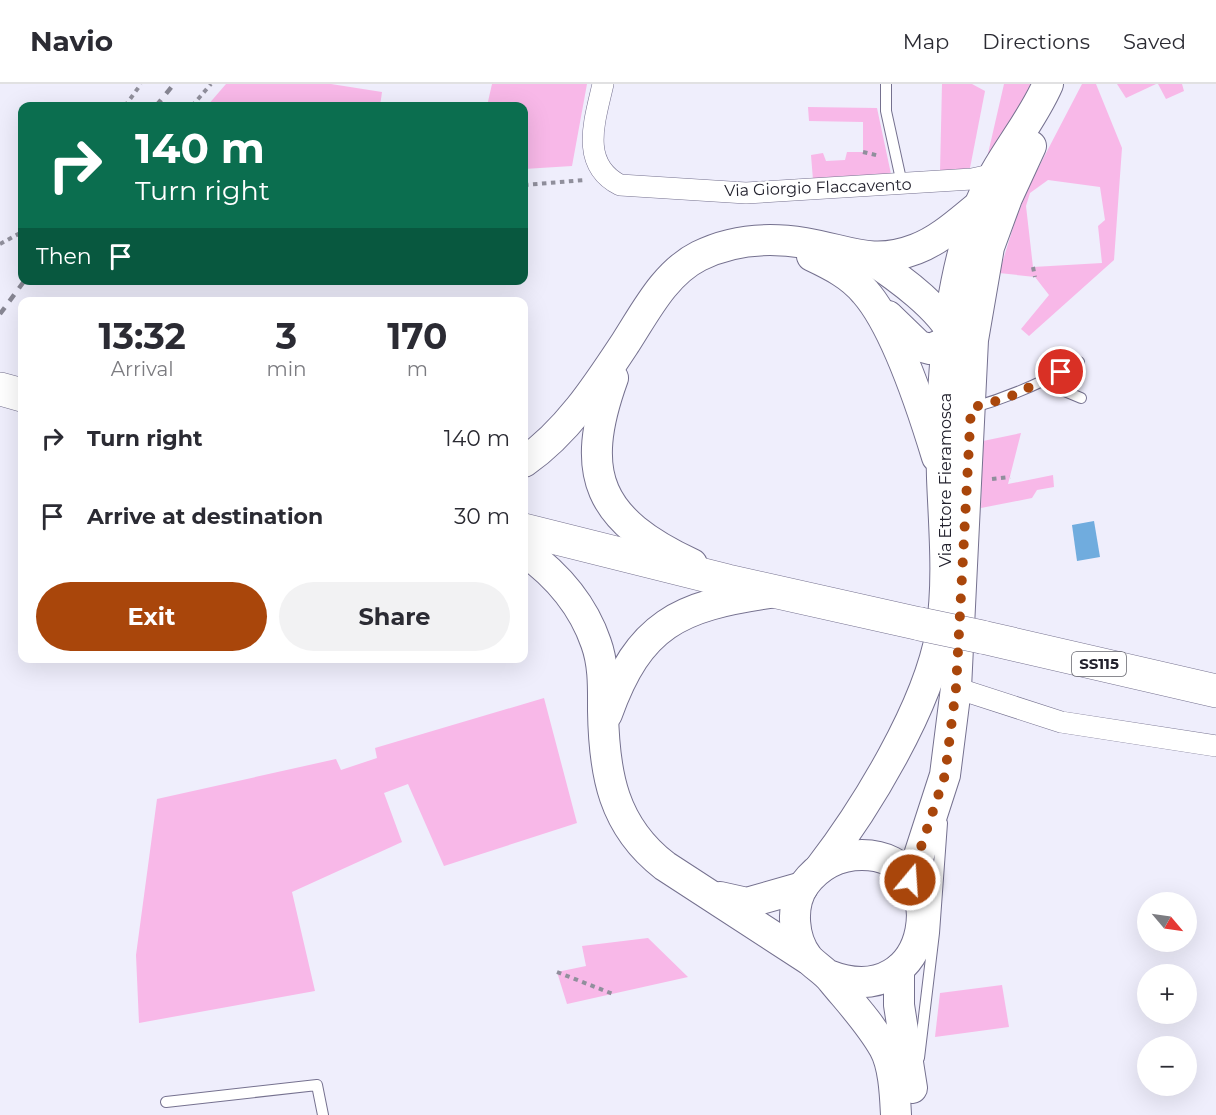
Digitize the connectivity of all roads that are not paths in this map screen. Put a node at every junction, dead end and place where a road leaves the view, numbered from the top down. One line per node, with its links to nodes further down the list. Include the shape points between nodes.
1 (603, 84): 5 (street, Via Giorgio Flaccavento, via 593,127 594,151 607,178 620,185 746,193)
2 (886, 84): 5 (lane, via 886,111)
3 (1048, 84): 6 (main road, Via Ettore Fieramosca)
4 (1060, 84): 6 (main road, Via Ettore Fieramosca)
5 (902, 184): 6 (street, Via Giorgio Flaccavento, via 972,179)
6 (994, 192): 8 (main road, via 940,237 916,249); 10 (main road, Via Ettore Fieramosca, via 963,254); 17 (main road, Via Ettore Fieramosca, via 973,340)
7 (766, 239): 8 (main road, via 806,243); 9 (main road, via 832,265 852,279); 11 (main road, via 718,247 696,257 660,290)
8 (868, 258): 10 (main road, via 902,279)
9 (873, 302): 10 (main road, via 919,346 930,350); 19 (main road, via 907,371)
10 (950, 334): 19 (main road, Via Ettore Fieramosca); 20 (main road, via 959,350 954,440)
11 (627, 341): 18 (main road, via 576,414); 23 (main road, via 595,442 598,476 622,519 649,542)
12 (1079, 362): 13 (lane)
13 (1043, 382): 16 (lane); 17 (lane)
14 (0, 389): 15 (main road)
15 (18, 394)
16 (1081, 398)
17 (971, 408): 20 (main road, Via Ettore Fieramosca)
18 (528, 459)
19 (942, 476): 30 (main road, Via Ettore Fieramosca, via 946,548 941,630 934,666 901,739 855,822)
20 (967, 505): 25 (main road, Via Ettore Fieramosca)
21 (528, 531): 23 (main road)
22 (528, 554): 27 (main road, via 570,594 596,644 602,670)
23 (728, 581): 24 (main road)
24 (776, 592): 26 (main road, SS115, bridge); 27 (main road, via 704,605 660,628 644,644 617,686)
25 (956, 688): 28 (street, via 1061,722); 29 (main road, Via Ettore Fieramosca)
26 (1216, 691)
27 (603, 725): 32 (main road, via 609,777 628,830 646,852)
28 (1216, 746)
29 (945, 775): 31 (main road, Via Ettore Fieramosca); 36 (lane, via 934,933)
30 (811, 877): 31 (main road, via 835,859 868,855 884,859); 32 (main road, via 747,903); 33 (main road, via 795,916 798,939)
31 (910, 880): 34 (main road, via 919,894 923,927 919,943)
32 (714, 896): 33 (main road)
33 (818, 967): 34 (main road, via 845,982 864,983); 36 (main road, via 886,1050)
34 (899, 969): 36 (main road)
35 (166, 1102): 37 (lane, via 317,1085)
36 (907, 1111)
37 (323, 1115)

